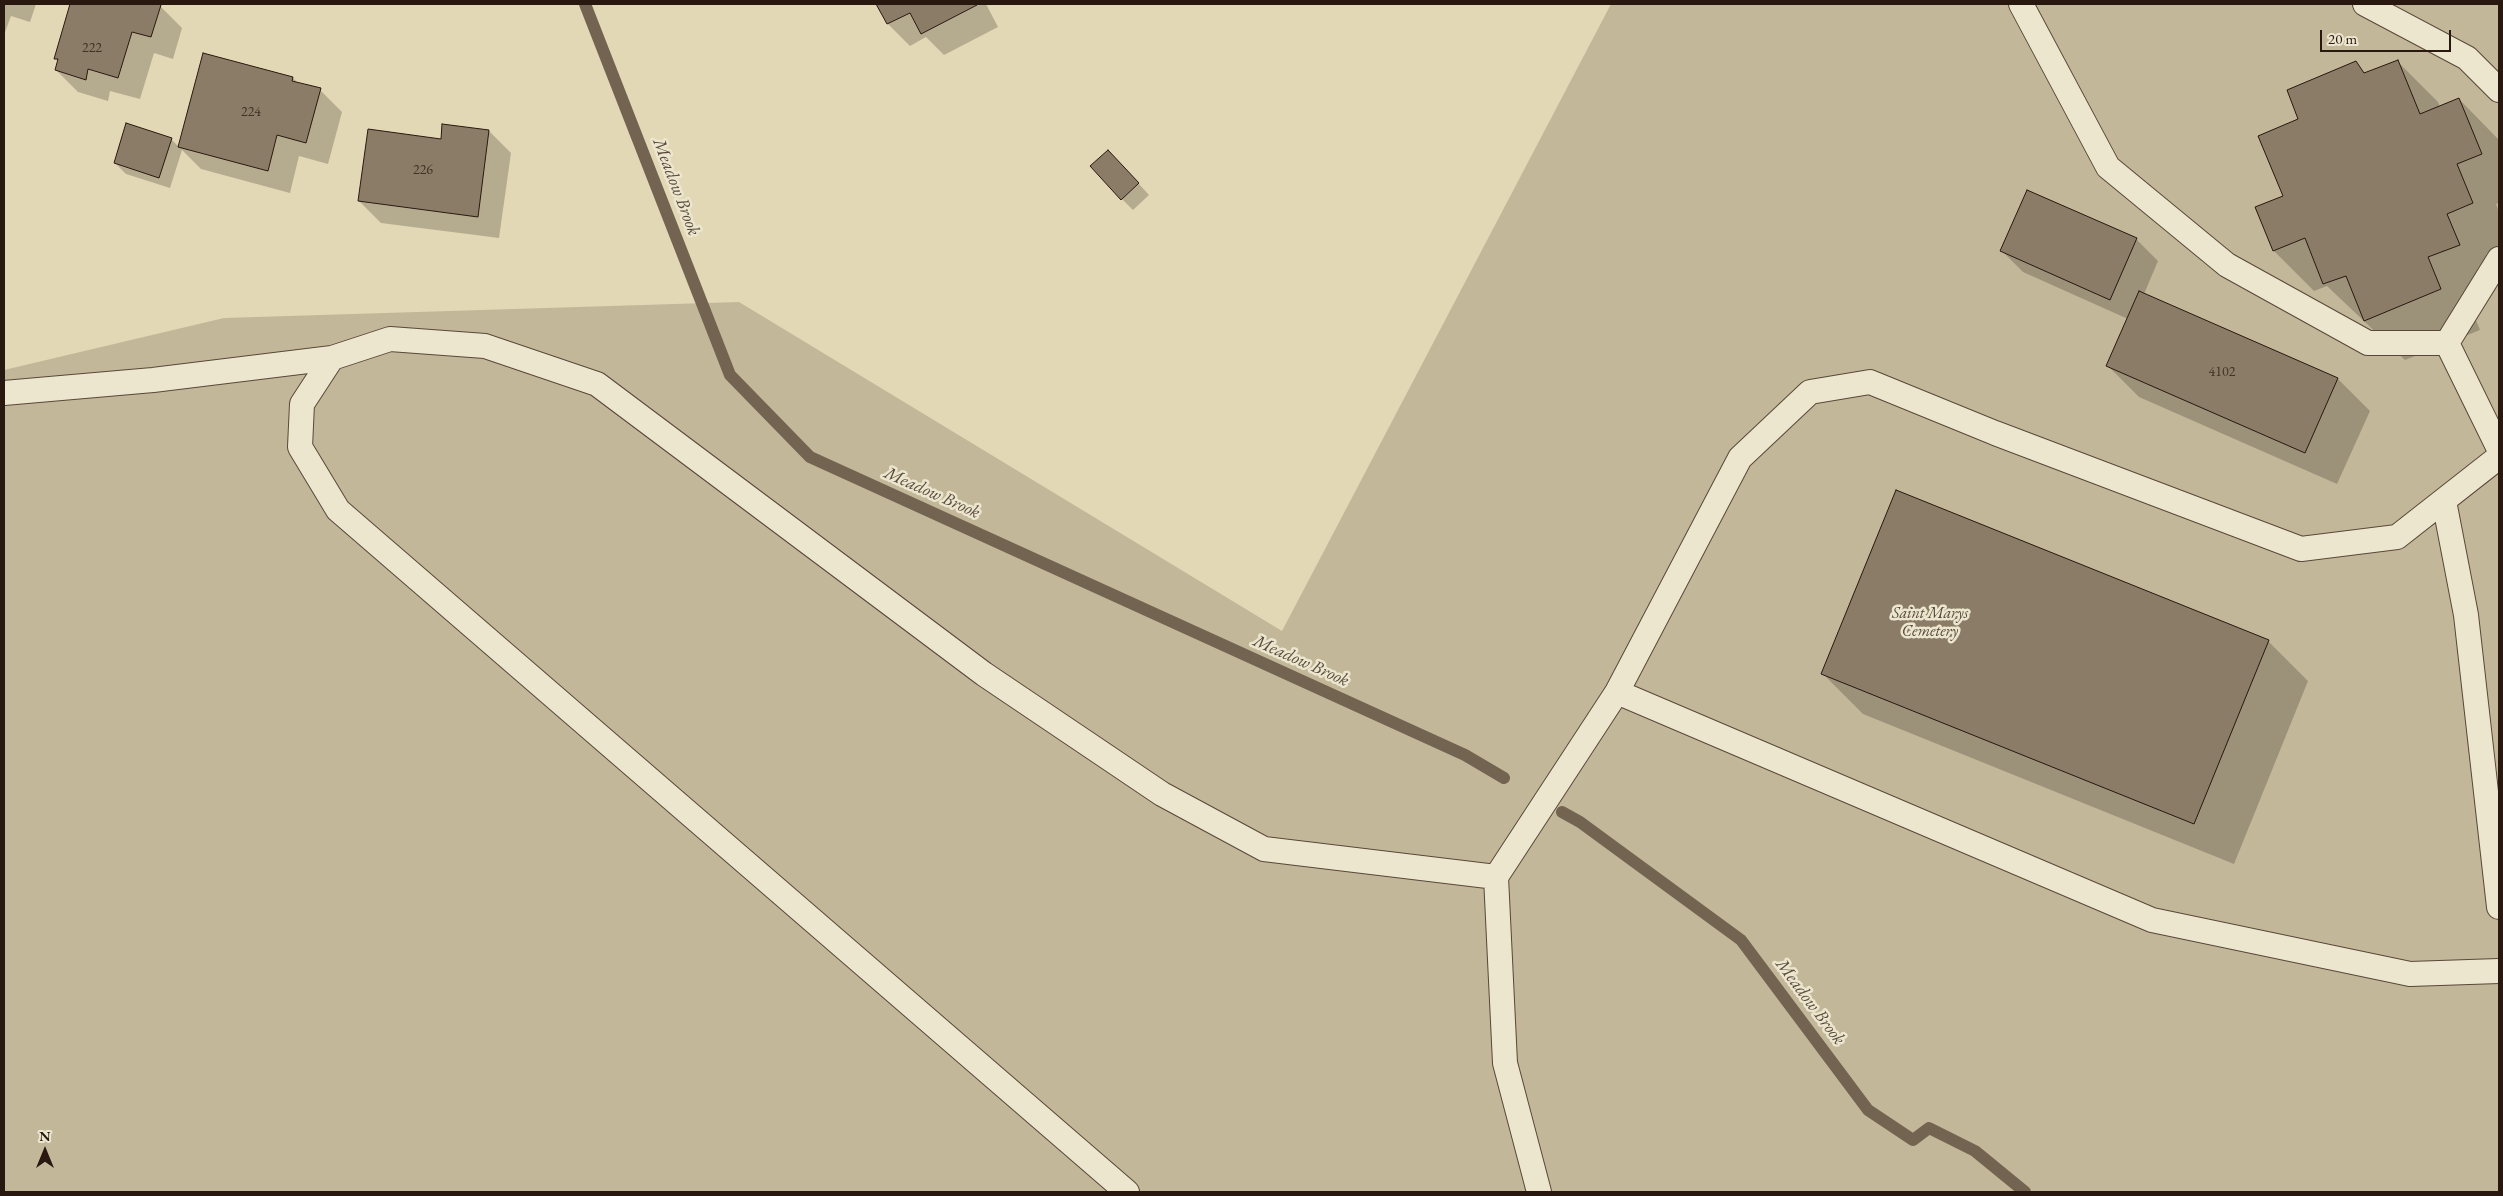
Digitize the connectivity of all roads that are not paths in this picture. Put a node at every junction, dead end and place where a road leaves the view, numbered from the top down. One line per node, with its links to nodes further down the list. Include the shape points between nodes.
1 (2021, 4): 5 (lane, via 2108,167 2227,265 2368,343)
2 (2365, 4): 3 (lane, via 2467,58)
3 (2499, 90)
4 (2499, 258): 5 (lane)
5 (2447, 343): 8 (lane)
6 (332, 358): 7 (lane); 12 (lane, via 390,339 485,346 597,384 984,674 1162,794 1264,848); 15 (lane, via 302,404 300,447 338,510)
7 (4, 394)
8 (2499, 449)
9 (2499, 457): 10 (lane)
10 (2444, 501): 11 (lane, via 2397,537 2301,548 1870,382 1810,392 1740,458); 13 (lane, via 2466,615)
11 (1618, 692): 12 (lane); 14 (lane, via 2152,920 2410,974)
12 (1496, 877): 16 (lane, via 1505,1062)
13 (2499, 906)
14 (2499, 971)
15 (1127, 1192)
16 (1539, 1192)

